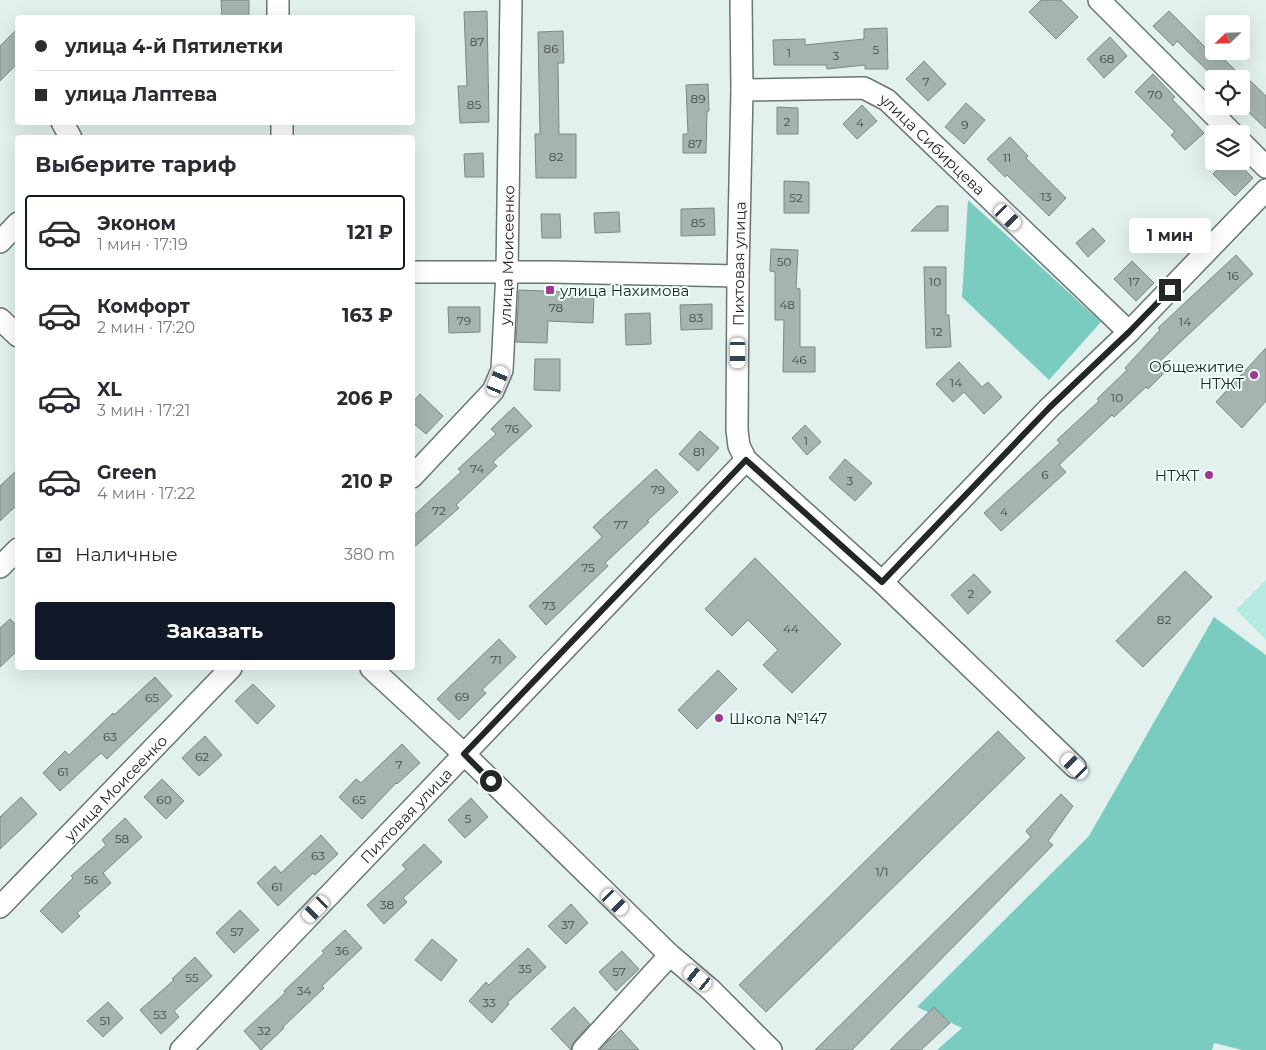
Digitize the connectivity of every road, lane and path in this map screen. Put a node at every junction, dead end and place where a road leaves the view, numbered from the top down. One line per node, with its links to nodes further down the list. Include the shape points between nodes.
1 (278, 0): 5 (street)
2 (511, 0): 14 (street, улица Моисеенко)
3 (741, 0): 6 (street, Пихтовая улица)
4 (1099, 0): 7 (street)
5 (278, 15)
6 (742, 90): 15 (street, Пихтовая улица); 17 (street, улица Сибирцева, via 864,88 886,100)
7 (1224, 125)
8 (1250, 151): 9 (street)
9 (1266, 167)
10 (1266, 190): 17 (street)
11 (15, 226): 12 (street)
12 (0, 242)
13 (415, 272): 14 (street)
14 (507, 272): 15 (street); 20 (street, улица Моисеенко, via 502,370 493,391)
15 (738, 276): 19 (street, Пихтовая улица, via 738,430 739,446)
16 (0, 319): 18 (street)
17 (1129, 332): 23 (street, via 1049,408)
18 (15, 333)
19 (746, 460): 23 (street); 26 (street, Пихтовая улица)
20 (415, 474)
21 (15, 552): 22 (street)
22 (0, 567)
23 (882, 582): 27 (street)
24 (229, 670): 28 (street, улица Моисеенко)
25 (373, 670): 26 (street)
26 (464, 754): 29 (street); 30 (street, Пихтовая улица)
27 (1075, 766)
28 (0, 907)
29 (670, 955): 31 (street); 32 (street, via 711,990)
30 (181, 1050)
31 (583, 1050)
32 (771, 1050)

